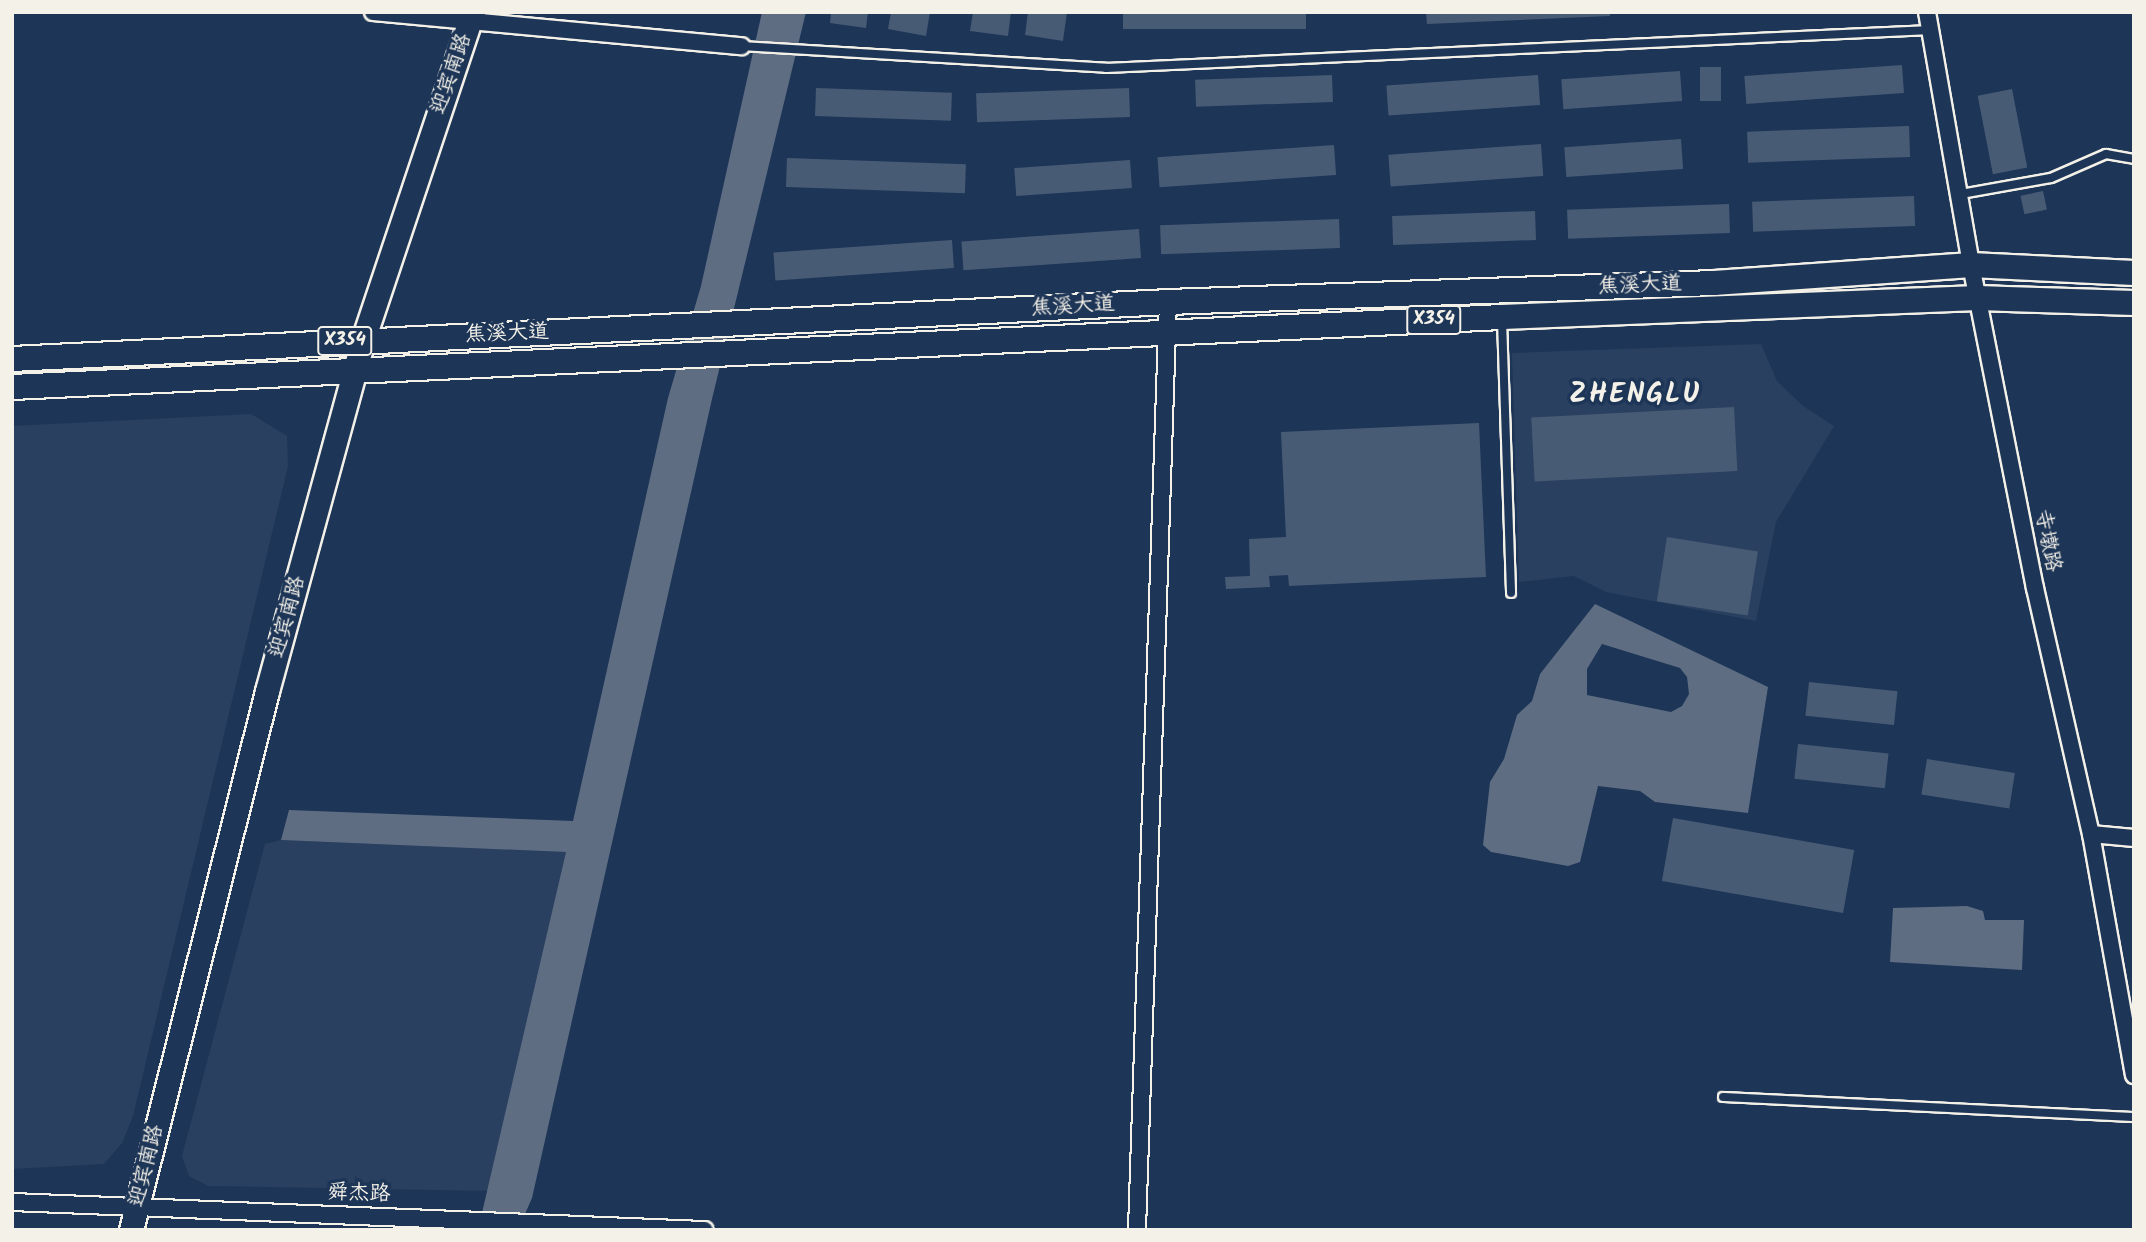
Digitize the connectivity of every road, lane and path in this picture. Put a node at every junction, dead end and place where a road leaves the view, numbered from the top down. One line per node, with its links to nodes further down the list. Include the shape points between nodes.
1 (373, 12): 3 (street)
2 (1927, 12): 4 (street, 寺墩路)
3 (472, 15): 5 (street); 15 (street, 迎宾南路)
4 (1931, 30): 5 (lane, via 1106,68); 7 (street, 寺墩路)
5 (741, 46)
6 (2134, 159): 7 (lane, via 2106,154 2051,178)
7 (1961, 194): 8 (street, 寺墩路)
8 (1971, 265): 9 (main road, 焦溪大道 / X354); 10 (street, 寺墩路); 11 (main road, 焦溪大道 / X354, via 1714,283)
9 (2134, 273)
10 (1978, 298): 12 (main road, 焦溪大道 / X354); 13 (main road, 焦溪大道 / X354); 20 (street, 寺墩路, via 2035,588)
11 (1168, 302): 14 (street); 15 (main road, 焦溪大道 / X354)
12 (2134, 303)
13 (1502, 317): 14 (main road, 焦溪大道 / X354); 19 (lane)
14 (1170, 334): 17 (main road, 焦溪大道 / X354); 29 (street)
15 (363, 340): 16 (main road, 焦溪大道 / X354); 17 (street, 迎宾南路)
16 (12, 359)
17 (357, 369): 18 (main road, 焦溪大道 / X354); 26 (street, 迎宾南路, via 267,691)
18 (12, 387)
19 (1511, 593)
20 (2091, 834): 21 (street); 22 (street, 寺墩路)
21 (2134, 838)
22 (2134, 1075)
23 (1723, 1097): 24 (lane)
24 (2134, 1117)
25 (12, 1202): 26 (street, 舜杰路)
26 (136, 1206): 27 (street, 迎宾南路); 28 (street, 舜杰路)
27 (131, 1230)
28 (704, 1230)
29 (1137, 1230)

